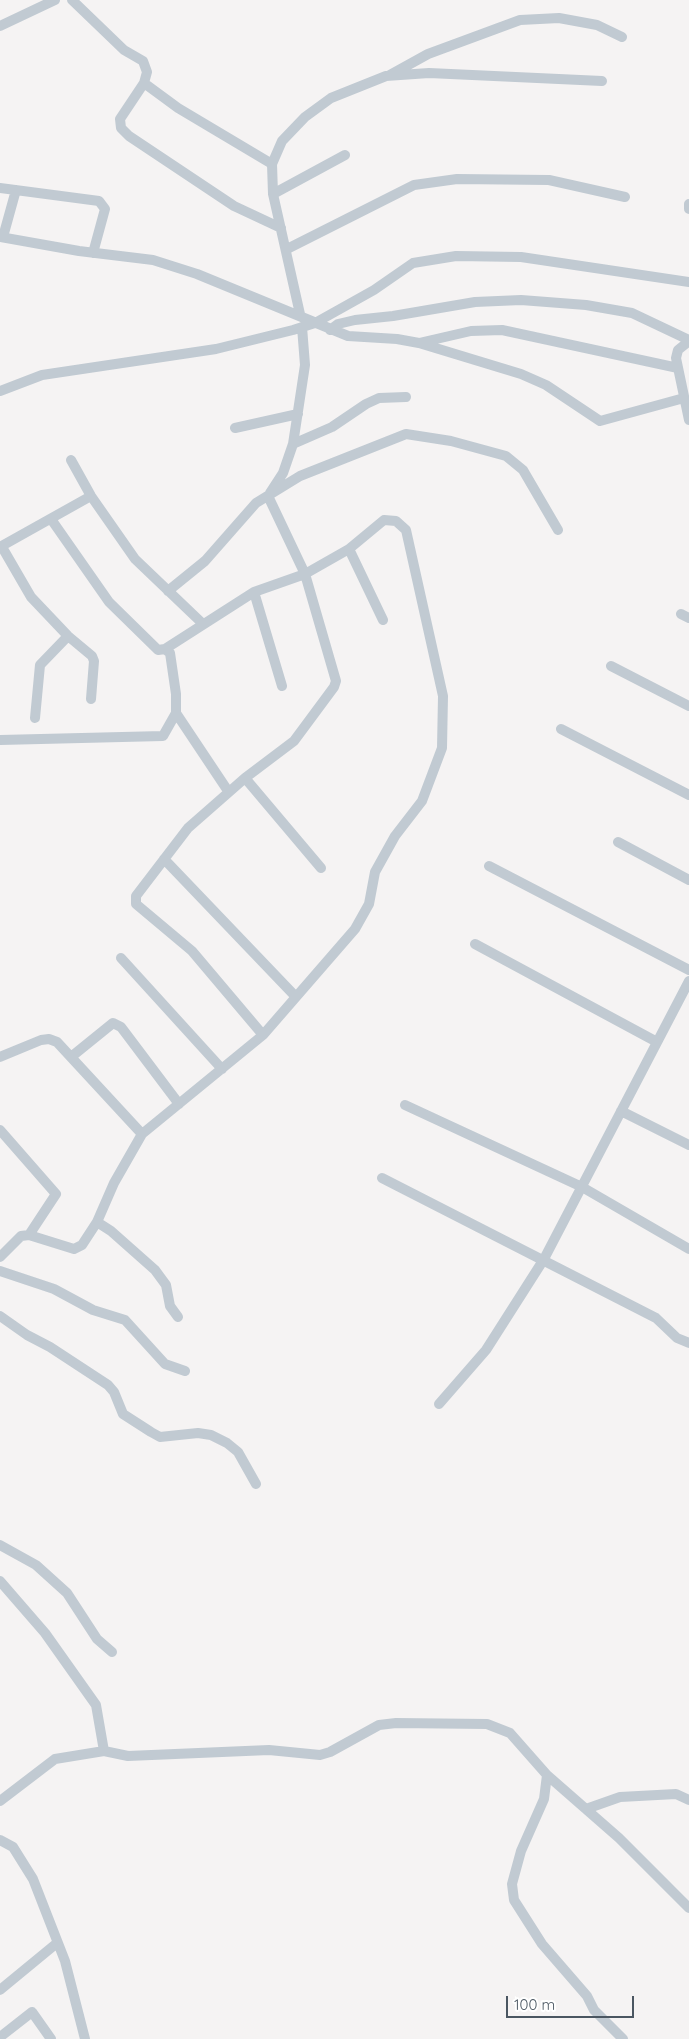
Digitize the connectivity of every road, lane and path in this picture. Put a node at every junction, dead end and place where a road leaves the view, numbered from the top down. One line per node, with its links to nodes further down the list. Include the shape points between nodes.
1 (55, 0): 3 (street)
2 (72, 0): 7 (street, via 124,50 143,61 147,72)
3 (0, 26)
4 (622, 37): 5 (street, via 597,25 559,18 520,20 428,54)
5 (386, 76): 6 (street, via 429,73); 9 (street, via 331,98 304,117 282,141)
6 (602, 81)
7 (144, 83): 9 (street, via 178,108); 16 (street, via 120,119 121,128 234,206)
8 (345, 155): 12 (street)
9 (272, 164): 12 (street)
10 (0, 188): 11 (street)
11 (16, 190): 17 (street); 19 (street, via 79,197 103,204 105,209)
12 (273, 194): 16 (street)
13 (625, 197): 18 (street, via 549,180 457,179 414,186)
14 (689, 204): 15 (street)
15 (689, 209)
16 (281, 228): 18 (street)
17 (2, 237): 19 (street)
18 (286, 249): 21 (street)
19 (93, 253): 21 (street, via 153,260)
20 (689, 282): 22 (street, via 521,257 456,256 413,264)
21 (300, 314): 22 (street)
22 (315, 323): 23 (street); 24 (street)
23 (302, 327): 28 (street, via 216,349 42,375); 31 (street, via 305,365)
24 (330, 330): 25 (street, via 338,324 355,320 475,302 520,300 586,305 632,313); 26 (street, via 348,336)
25 (689, 340): 27 (street, via 678,350)
26 (419, 343): 27 (street, via 471,332 502,330); 30 (street, via 521,374 546,385 600,422)
27 (678, 368): 30 (street)
28 (0, 390)
29 (406, 397): 34 (street, via 379,398 332,427)
30 (684, 398): 32 (street)
31 (298, 414): 33 (street); 34 (street)
32 (689, 420)
33 (235, 428)
34 (293, 444): 37 (street, via 283,473)
35 (71, 460): 36 (street)
36 (91, 496): 38 (street); 43 (street, via 135,559)
37 (268, 496): 39 (street, via 300,476 406,434 451,441 506,456 516,462); 42 (street); 43 (street, via 243,516 206,561)
38 (51, 519): 40 (street); 48 (street, via 109,602 158,650)
39 (558, 530)
40 (1, 547): 47 (street, via 31,597)
41 (349, 549): 42 (street); 45 (street); 69 (street, via 384,520 396,521 406,530 443,696 442,748 422,801 395,836 375,872 368,904 355,930)
42 (305, 574): 44 (street); 57 (street, via 336,680 334,687 294,741)
43 (168, 591): 46 (street)
44 (254, 592): 46 (street); 50 (street)
45 (383, 620)
46 (203, 624): 48 (street)
47 (68, 636): 51 (street, via 94,661); 54 (street, via 40,665)
48 (165, 649): 53 (street, via 170,653)
49 (611, 666): 52 (street)
50 (282, 686)
51 (91, 699)
52 (689, 706)
53 (176, 713): 56 (street, via 163,736); 58 (street)
54 (35, 718)
55 (561, 729): 59 (street)
56 (0, 740)
57 (245, 778): 58 (street); 63 (street)
58 (228, 791): 61 (street, via 188,828)
59 (689, 795)
60 (618, 842): 64 (street)
61 (164, 860): 69 (street); 70 (street, via 140,888 136,904 192,951)
62 (489, 866): 67 (street)
63 (321, 868)
64 (689, 880)
65 (475, 944): 71 (street)
66 (121, 958): 74 (street)
67 (689, 970)
68 (689, 981): 71 (street)
69 (296, 997): 70 (street)
70 (262, 1035): 74 (street)
71 (657, 1042): 77 (street)
72 (71, 1057): 73 (street, via 57,1042 49,1039); 75 (street, via 113,1024 121,1027); 79 (street)
73 (0, 1058)
74 (222, 1069): 75 (street)
75 (179, 1104): 79 (street)
76 (405, 1105): 82 (street)
77 (622, 1111): 80 (street); 82 (street)
78 (0, 1130): 84 (street, via 56,1194)
79 (142, 1134): 83 (street, via 114,1183)
80 (689, 1145)
81 (382, 1178): 87 (street)
82 (582, 1187): 85 (street); 87 (street)
83 (97, 1222): 84 (street, via 82,1245 74,1250); 90 (street, via 155,1270 166,1285 170,1306)
84 (29, 1235): 86 (street, via 21,1236)
85 (689, 1249)
86 (0, 1257)
87 (544, 1260): 91 (street, via 656,1318 677,1338); 93 (street, via 486,1350)
88 (0, 1271): 92 (street, via 54,1289 93,1310 125,1320 165,1364)
89 (0, 1316): 94 (street, via 108,1385 123,1414 151,1432 160,1437 198,1432 227,1443 238,1452)
90 (178, 1316)
91 (689, 1343)
92 (185, 1371)
93 (438, 1404)
94 (256, 1484)
95 (0, 1544): 97 (street, via 36,1565 67,1593 97,1639)
96 (0, 1581): 98 (street, via 45,1633 96,1705)
97 (112, 1652)
98 (104, 1752): 99 (street, via 128,1756 269,1750 320,1755 379,1725 487,1724 510,1733); 101 (street, via 55,1759)
99 (547, 1775): 102 (street); 110 (street, via 544,1799 512,1884 514,1900 542,1944 587,1996 594,2010)
100 (689, 1800): 102 (street, via 676,1794 620,1796)
101 (0, 1801)
102 (586, 1809): 104 (street)
103 (0, 1840): 105 (street, via 13,1847 33,1880)
104 (689, 1908)
105 (57, 1944): 106 (street); 109 (street)
106 (0, 1990)
107 (0, 2037): 108 (street, via 32,2012)
108 (50, 2039)
109 (85, 2039)
110 (623, 2039)

